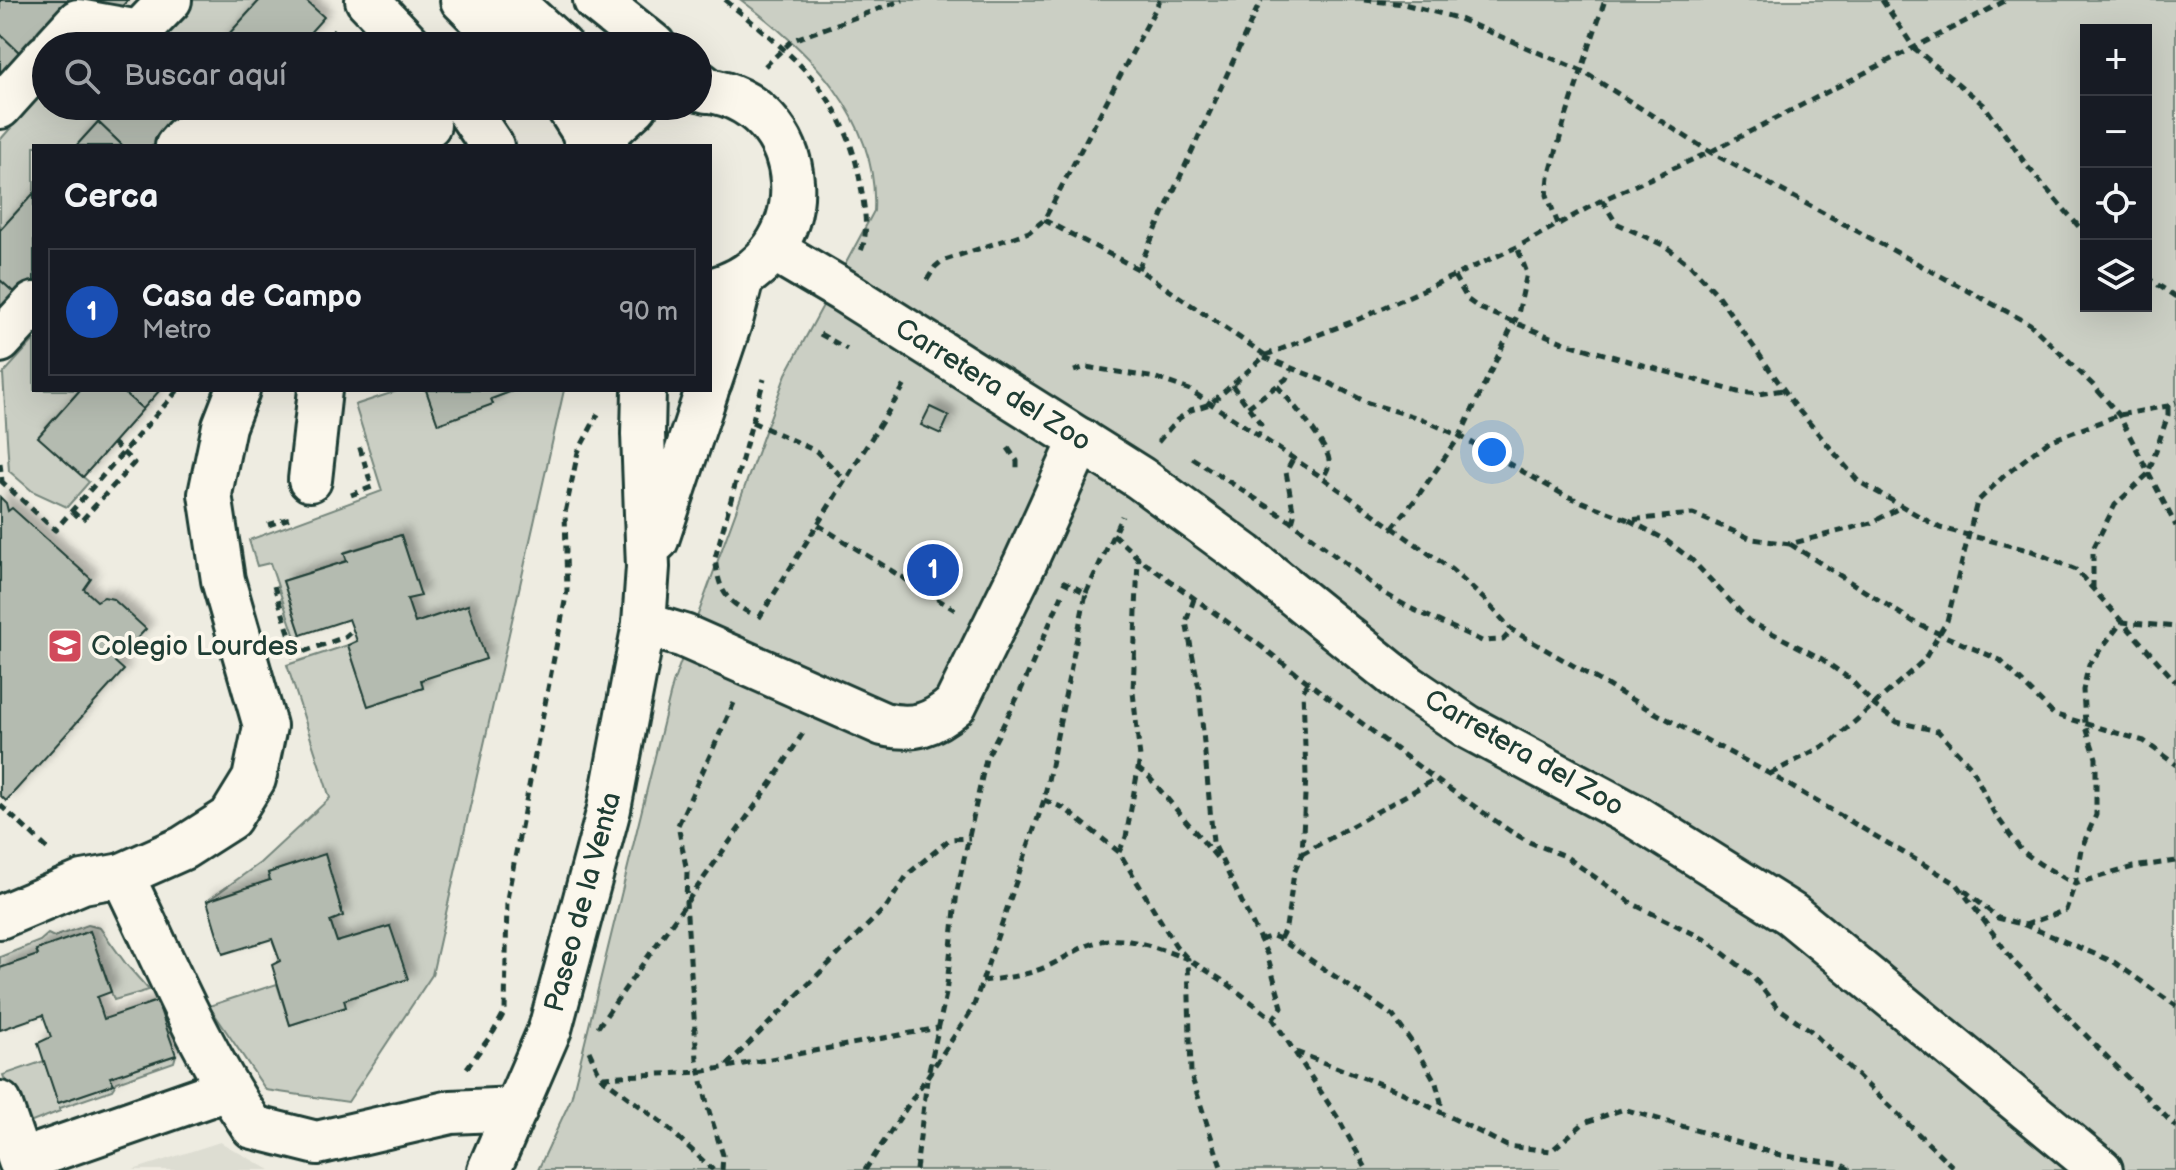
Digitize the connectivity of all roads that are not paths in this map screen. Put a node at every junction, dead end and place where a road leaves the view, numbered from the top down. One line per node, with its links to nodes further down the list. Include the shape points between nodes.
1 (170, 0): 7 (street)
2 (367, 0): 9 (street)
3 (462, 0): 10 (street)
4 (510, 0): 11 (street)
5 (612, 13): 12 (highway)
6 (68, 32): 8 (street, via 78,21)
7 (139, 32)
8 (139, 32)
9 (398, 32)
10 (494, 32)
11 (545, 32)
12 (636, 32)
13 (32, 72): 15 (street)
14 (712, 90): 24 (street, via 767,121 790,164 791,212)
15 (0, 107)
16 (474, 120): 21 (street)
17 (576, 120): 22 (street)
18 (621, 120): 23 (street)
19 (429, 125): 20 (street, via 202,134)
20 (179, 144)
21 (489, 144)
22 (586, 144)
23 (602, 144)
24 (774, 250): 25 (street, via 754,270); 33 (street, Carretera del Zoo)
25 (726, 284): 28 (street, via 732,317)
26 (32, 306): 27 (street)
27 (0, 341)
28 (712, 376)
29 (237, 392): 37 (street, via 224,426 210,494 223,580 265,726 254,779 230,818 183,848)
30 (320, 392): 34 (street)
31 (644, 392): 35 (street)
32 (706, 392): 35 (street)
33 (1081, 440): 36 (street, via 955,705 940,718 904,729 883,724 684,636); 43 (street, Carretera del Zoo, via 1245,555 1369,656 1468,727 1636,817 1791,914)
34 (310, 480)
35 (648, 567): 36 (street, Paseo de la Venta)
36 (644, 624): 41 (street, Paseo de la Venta, via 609,809 550,1029)
37 (122, 875): 38 (street, via 83,882); 39 (street)
38 (0, 917)
39 (227, 1089): 40 (street, via 20,1161); 41 (street, via 253,1127 317,1143 451,1112)
40 (0, 1103)
41 (516, 1109): 42 (street, Paseo de la Venta)
42 (489, 1170)
43 (2101, 1170)

